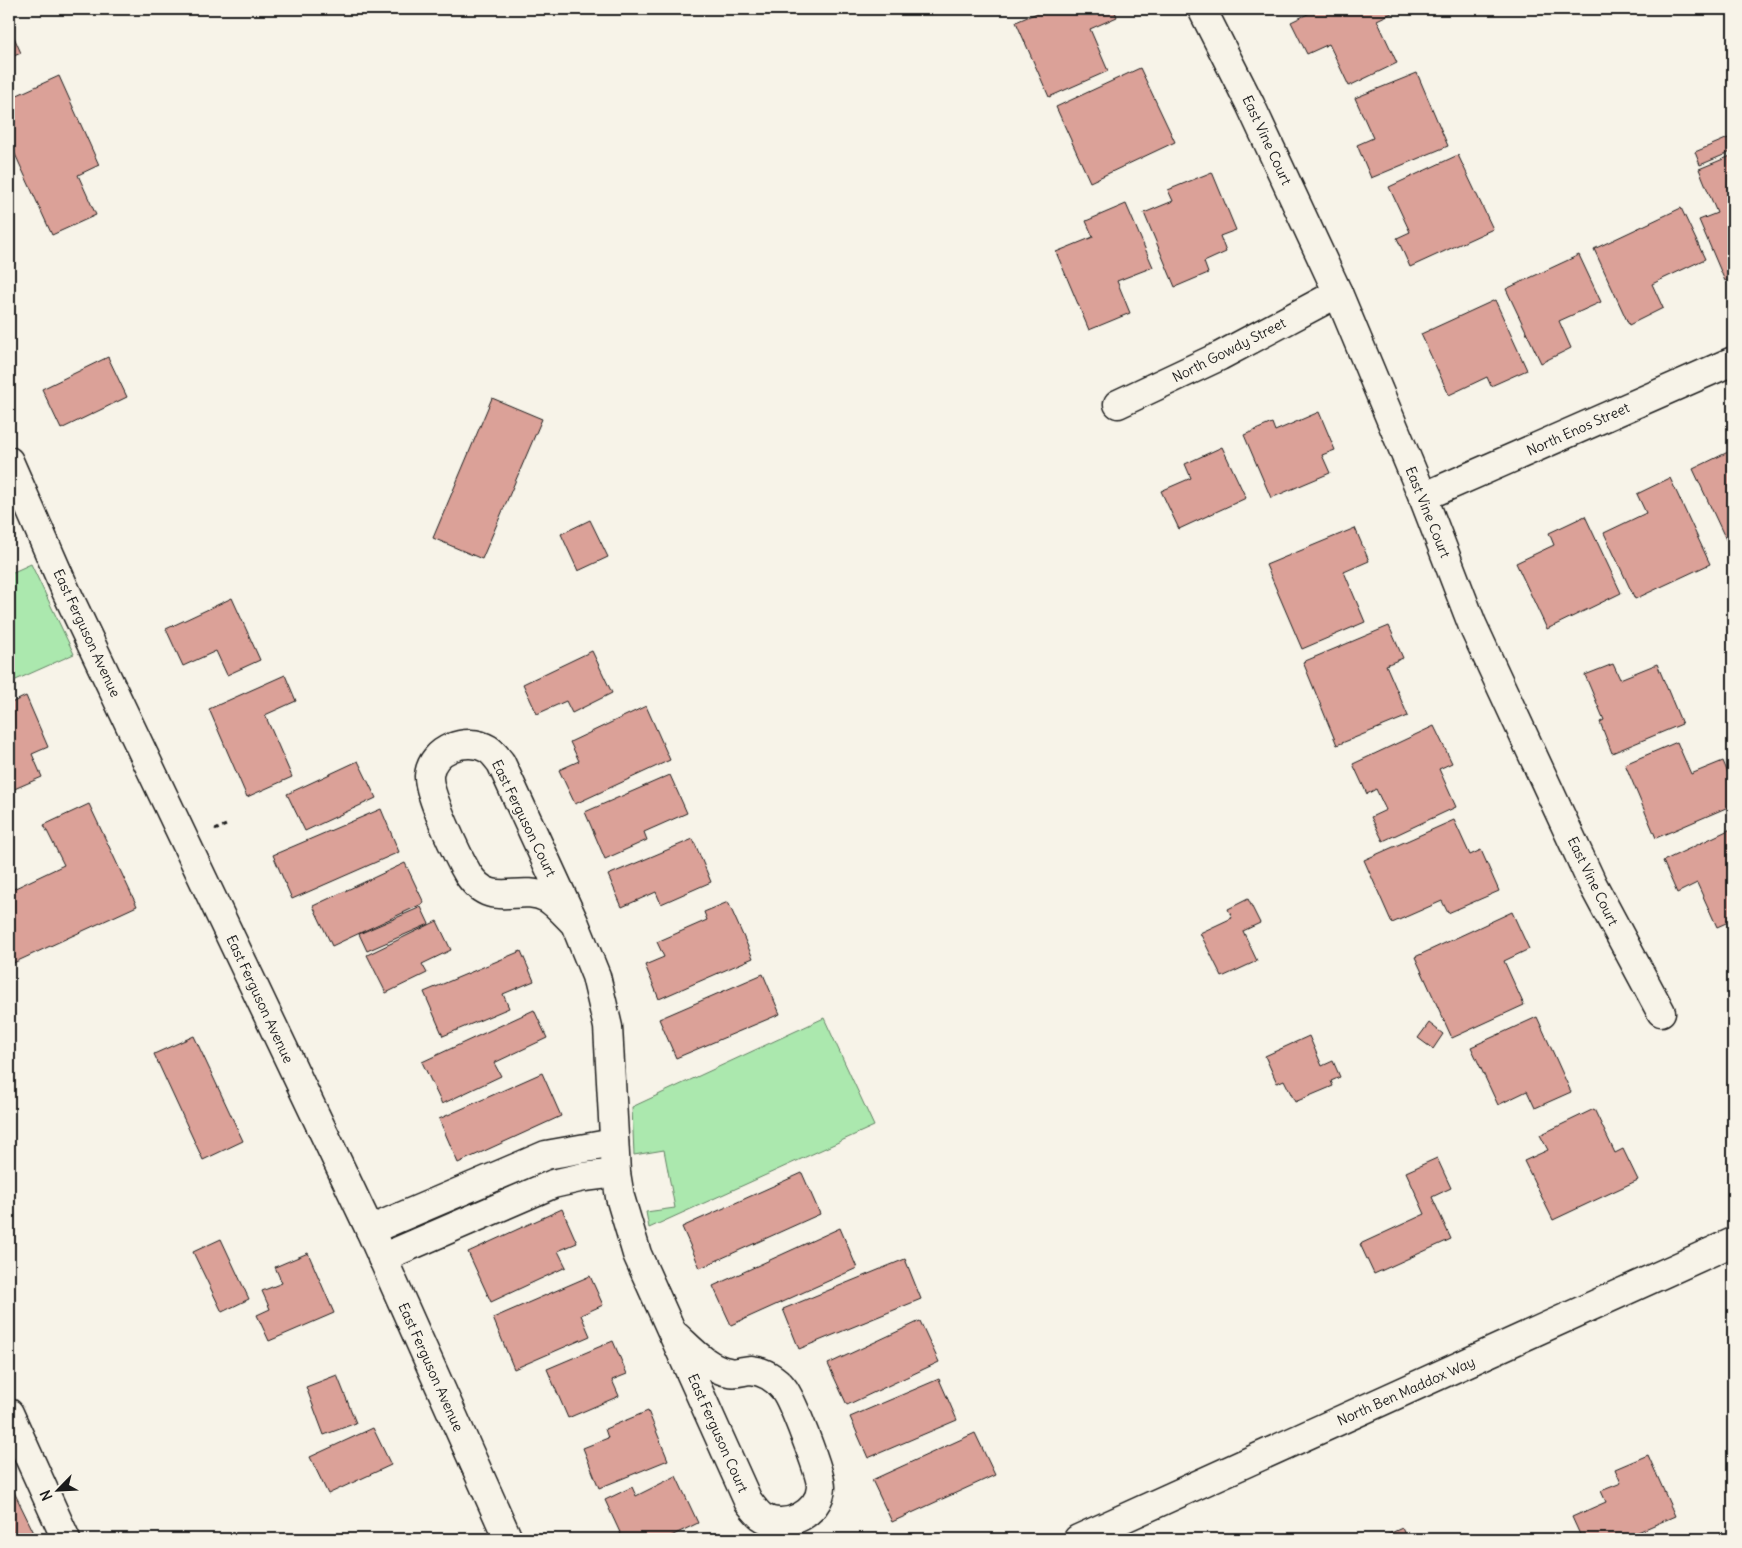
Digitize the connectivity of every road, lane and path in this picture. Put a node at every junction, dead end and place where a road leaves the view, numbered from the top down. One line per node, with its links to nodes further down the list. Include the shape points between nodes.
1 (1202, 9): 2 (street, East Vine Court)
2 (1338, 293): 4 (street, North Gowdy Street, via 1220,356); 6 (street, East Vine Court)
3 (1733, 361): 6 (street, North Enos Street)
4 (1118, 404)
5 (9, 461): 11 (street, East Ferguson Avenue, via 65,589)
6 (1423, 497): 8 (street, East Vine Court, via 1472,624 1584,865)
7 (575, 924): 7 (street, East Ferguson Court, via 547,898 526,893 503,896 484,892 468,874 430,793 429,774 438,756 454,745 472,743 488,749 501,763); 9 (street, East Ferguson Court, via 596,976 608,1027)
8 (1661, 1012)
9 (614, 1143): 10 (street, East Ferguson Court); 11 (street, via 546,1155)
10 (616, 1173): 13 (street, via 553,1184); 14 (street, East Ferguson Court, via 637,1254)
11 (370, 1230): 13 (street, East Ferguson Avenue)
12 (1733, 1242): 18 (street, North Ben Maddox Way)
13 (382, 1258): 17 (street, East Ferguson Avenue)
14 (674, 1333): 14 (street, East Ferguson Court, via 748,1502 762,1516 778,1522 797,1519 814,1507 821,1488 819,1470 785,1389 770,1376 752,1370 730,1373 708,1364)
15 (9, 1413): 16 (street)
16 (66, 1539)
17 (508, 1539)
18 (1078, 1539)

